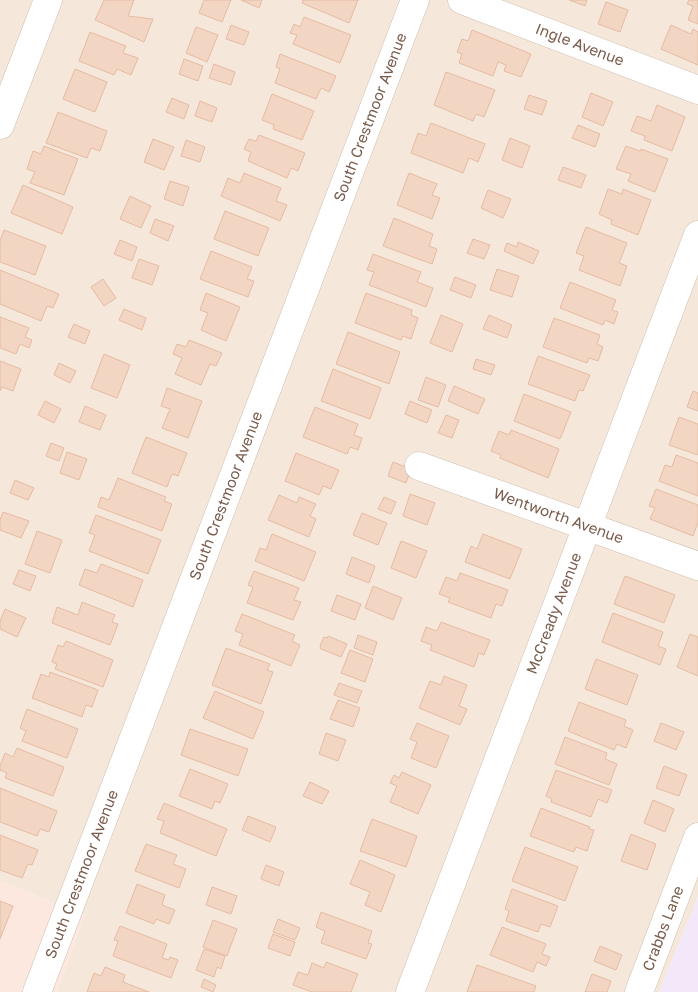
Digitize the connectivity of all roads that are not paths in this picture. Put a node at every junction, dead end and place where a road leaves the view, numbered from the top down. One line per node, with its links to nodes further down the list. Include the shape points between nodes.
1 (48, 0): 5 (street)
2 (415, 0): 11 (street, South Crestmoor Avenue)
3 (462, 0): 4 (street, Ingle Avenue)
4 (698, 90)
5 (0, 125)
6 (698, 235): 8 (street, McCready Avenue)
7 (419, 466): 8 (street, Wentworth Avenue)
8 (587, 526): 9 (street, Wentworth Avenue); 12 (street, McCready Avenue)
9 (698, 566)
10 (698, 838): 13 (street, Crabbs Lane)
11 (37, 992)
12 (410, 992)
13 (639, 992)

